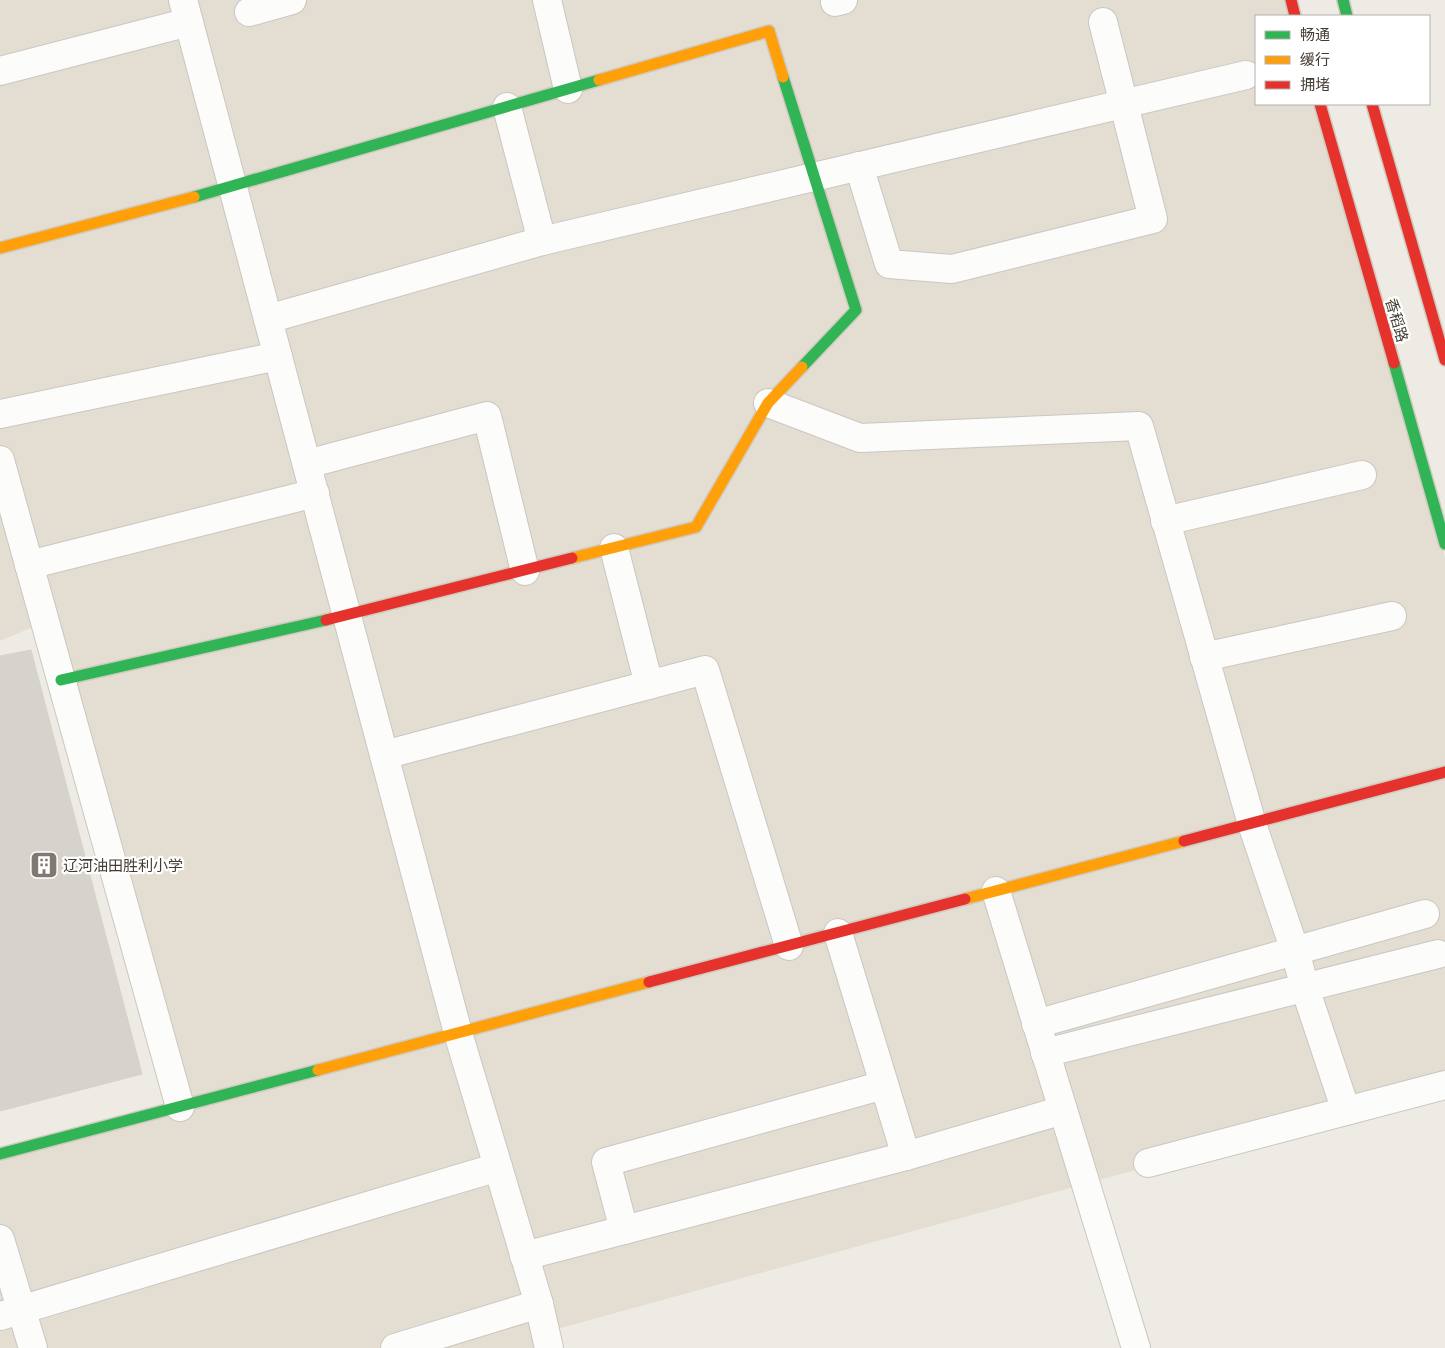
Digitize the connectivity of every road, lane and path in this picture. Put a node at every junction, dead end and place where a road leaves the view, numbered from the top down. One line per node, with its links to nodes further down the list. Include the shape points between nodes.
1 (292, 0): 6 (street)
2 (547, 0): 12 (street)
3 (1291, 0): 7 (street)
4 (1343, 0): 8 (street)
5 (186, 11): 10 (street); 18 (street)
6 (249, 12)
7 (1295, 15)
8 (1347, 15)
9 (1103, 22): 16 (street, via 1153,219 952,270 889,264)
10 (0, 71)
11 (1246, 75): 16 (street)
12 (568, 89): 15 (street); 17 (street, via 769,30)
13 (1320, 105): 31 (street, 香稻路)
14 (1372, 105): 22 (street)
15 (507, 107): 18 (street); 19 (street)
16 (859, 166): 17 (street)
17 (815, 176): 19 (street); 24 (street, via 856,310)
18 (233, 187): 20 (street); 21 (street)
19 (542, 240): 21 (street)
20 (0, 248)
21 (268, 319): 23 (street)
22 (1443, 349)
23 (278, 356): 25 (street); 27 (street)
24 (768, 402): 30 (street, via 860,438 1139,426); 32 (street, via 696,527)
25 (0, 414)
26 (0, 460): 33 (street)
27 (307, 464): 29 (street); 34 (street, via 487,416)
28 (1362, 475): 30 (street)
29 (314, 493): 33 (street); 35 (street)
30 (1165, 521): 37 (street)
31 (1445, 544)
32 (614, 548): 34 (street); 39 (street)
33 (29, 565): 38 (street)
34 (525, 571): 35 (street)
35 (347, 616): 38 (street); 40 (street)
36 (1392, 616): 37 (street)
37 (1204, 657): 42 (street)
38 (61, 680): 55 (street)
39 (649, 685): 40 (street); 46 (street, via 705,670)
40 (384, 755): 51 (street)
41 (1445, 772): 42 (street)
42 (1252, 824): 43 (street); 47 (street)
43 (996, 891): 45 (street); 50 (street)
44 (1425, 914): 47 (street)
45 (838, 933): 46 (street); 53 (street)
46 (789, 946): 51 (street)
47 (1295, 951): 49 (street); 50 (street)
48 (1438, 954): 49 (street)
49 (1304, 988): 52 (street); 57 (street)
50 (1036, 1024): 52 (street)
51 (458, 1033): 55 (street); 61 (street)
52 (1045, 1053): 56 (street)
53 (884, 1085): 59 (street); 62 (street, via 606,1162)
54 (1445, 1085): 57 (street)
55 (180, 1106): 58 (street)
56 (1063, 1110): 59 (street); 70 (street)
57 (1346, 1111): 60 (street)
58 (0, 1154)
59 (906, 1156): 62 (street)
60 (1148, 1163)
61 (498, 1167): 64 (street); 66 (street)
62 (624, 1230): 64 (street)
63 (0, 1239): 66 (street)
64 (524, 1256): 65 (street)
65 (539, 1304): 68 (street); 69 (street)
66 (11, 1314): 67 (street)
67 (33, 1348)
68 (395, 1348)
69 (549, 1348)
70 (1136, 1348)

